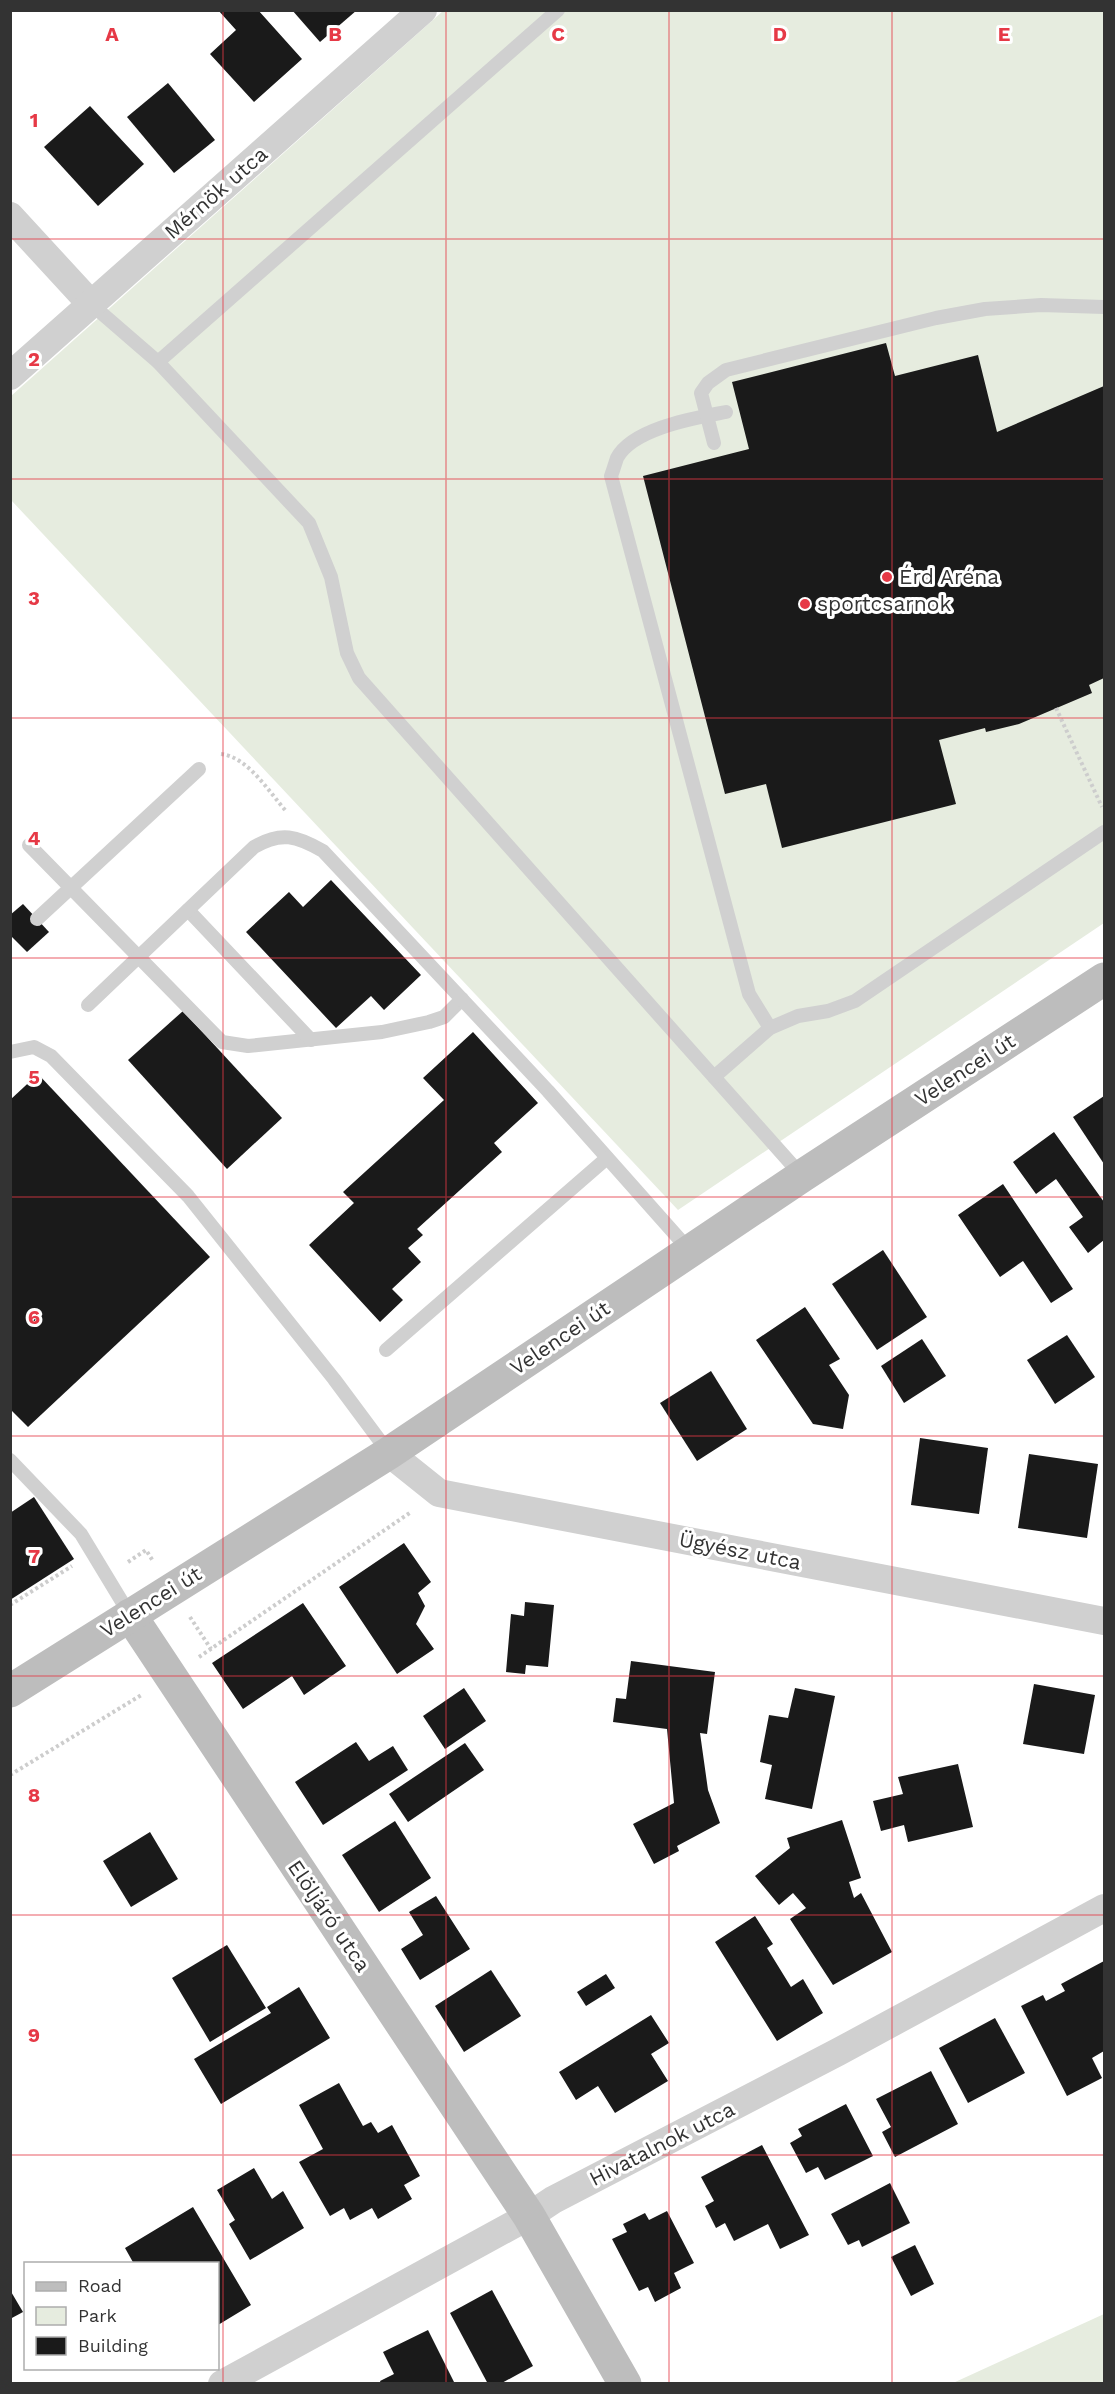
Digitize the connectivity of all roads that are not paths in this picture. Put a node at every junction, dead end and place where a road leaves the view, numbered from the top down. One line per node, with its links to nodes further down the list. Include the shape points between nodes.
1 (423, 10): 4 (street, Mérnök utca)
2 (558, 10): 6 (lane)
3 (10, 216): 4 (street)
4 (91, 304): 6 (lane); 7 (street, Mérnök utca)
5 (1104, 307): 9 (lane, via 1041,305 985,309 726,370 701,393)
6 (158, 362): 24 (lane, via 309,523 331,577 347,653 359,678)
7 (10, 376)
8 (726, 412): 9 (lane)
9 (707, 416): 10 (lane); 21 (lane, via 662,426 635,441 618,457 611,476 749,994)
10 (714, 443)
11 (200, 769): 14 (lane)
12 (1104, 831): 21 (lane, via 855,1001)
13 (29, 845): 14 (lane)
14 (70, 887): 16 (lane); 17 (lane)
15 (188, 910): 17 (lane); 19 (lane, via 254,847 268,839 286,836 305,841 323,851); 22 (lane)
16 (37, 919)
17 (138, 957): 20 (lane); 22 (lane, via 222,1042 248,1046)
18 (1104, 978): 26 (main road, Velencei út)
19 (462, 999): 22 (lane, via 444,1017 429,1022); 25 (lane)
20 (88, 1005)
21 (770, 1028): 24 (lane)
22 (311, 1040)
23 (10, 1052): 29 (lane, via 34,1047 51,1056 188,1196)
24 (714, 1077): 26 (lane)
25 (607, 1158): 27 (lane); 28 (lane)
26 (802, 1176): 27 (main road, Velencei út)
27 (690, 1251): 29 (main road, Velencei út)
28 (386, 1350)
29 (389, 1453): 31 (main road, Velencei út); 32 (street, Ügyész utca, via 439,1493)
30 (10, 1460): 31 (lane, via 81,1534)
31 (130, 1615): 33 (main road, Velencei út); 35 (main road, Elöljáró utca)
32 (1104, 1621)
33 (10, 1691)
34 (1104, 1908): 35 (street, Hivatalnok utca)
35 (529, 2216): 36 (street, Hivatalnok utca); 37 (main road, Elöljáró utca)
36 (222, 2384)
37 (625, 2384)

